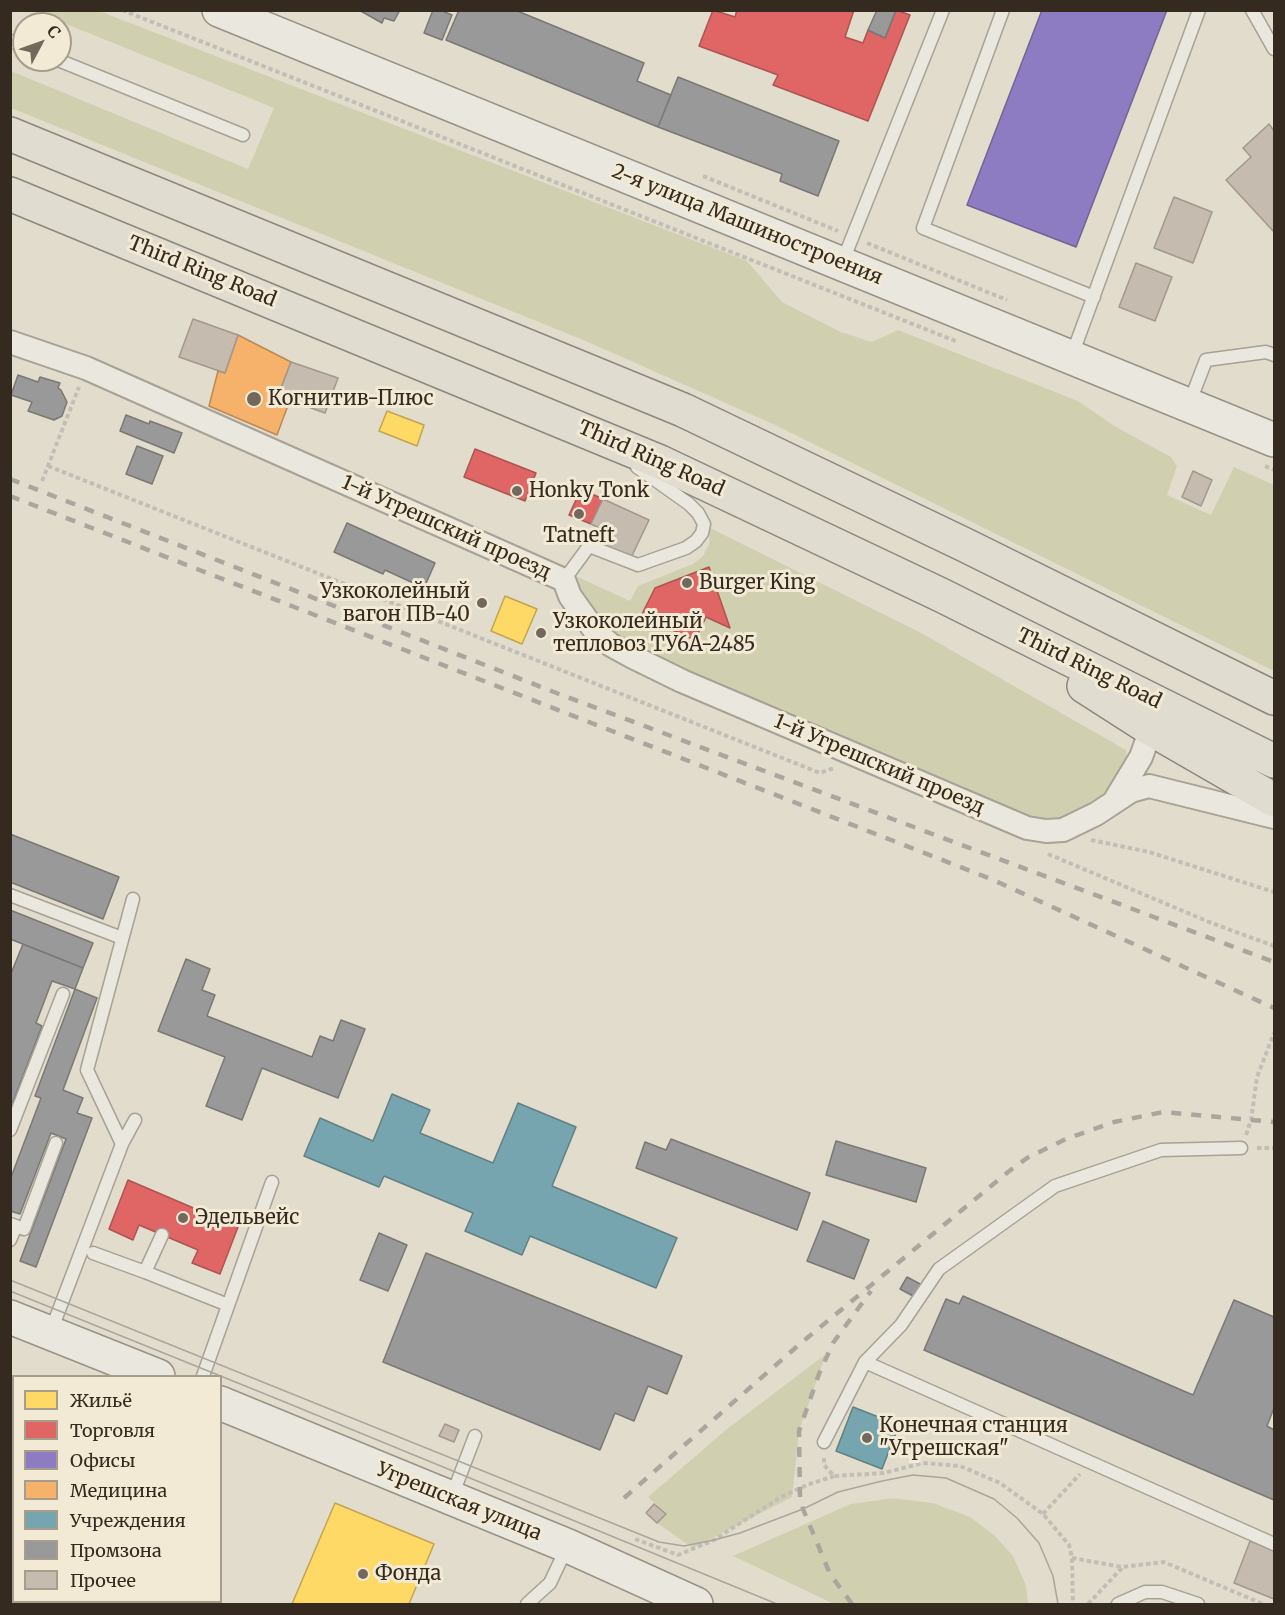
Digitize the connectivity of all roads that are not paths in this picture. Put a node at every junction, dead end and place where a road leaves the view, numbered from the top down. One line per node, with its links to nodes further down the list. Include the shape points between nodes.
1 (219, 10): 11 (main road, 2-я улица Машиностроения)
2 (943, 10): 11 (lane)
3 (1003, 10): 12 (lane, via 923,228)
4 (1199, 10): 12 (lane)
5 (1252, 10): 6 (lane)
6 (1275, 49)
7 (72, 66): 9 (lane)
8 (10, 134): 21 (main road, via 683,410)
9 (243, 135)
10 (10, 194): 17 (main road, Third Ring Road)
11 (842, 264): 15 (main road, 2-я улица Машиностроения)
12 (1094, 297): 15 (lane)
13 (10, 342): 19 (street, 1-й Угрешский проезд, via 86,368)
14 (1275, 355): 16 (lane, via 1266,352 1206,360)
15 (1071, 357): 16 (main road, 2-я улица Машиностроения)
16 (1189, 405): 18 (main road, 2-я улица Машиностроения)
17 (588, 431): 19 (lane, via 689,504 704,524 702,533 686,548 638,565 588,546); 20 (main road, Third Ring Road, via 729,493)
18 (1269, 453)
19 (564, 580): 24 (street, 1-й Угрешский проезд, via 570,596 595,631 633,657 1027,828 1046,842)
20 (941, 595): 22 (main road); 23 (main road, Third Ring Road)
21 (1275, 698)
22 (1151, 729): 24 (street, 1-й Угрешский проезд, via 1141,757); 25 (main road)
23 (1275, 761)
24 (1115, 800): 26 (street, 1-й Угрешский проезд, via 1149,786)
25 (1275, 800)
26 (1275, 817)
27 (10, 895): 29 (lane)
28 (133, 899): 29 (lane)
29 (122, 938): 34 (lane, via 87,1070)
30 (63, 994): 32 (lane)
31 (135, 1120): 34 (lane)
32 (10, 1130)
33 (56, 1143): 37 (lane, via 24,1229)
34 (122, 1144): 44 (lane)
35 (1241, 1148): 45 (lane, via 1161,1150 1055,1186 939,1269 901,1325)
36 (272, 1182): 42 (lane)
37 (13, 1225): 39 (lane)
38 (162, 1235): 41 (lane)
39 (10, 1240)
40 (93, 1253): 41 (lane)
41 (145, 1272): 42 (lane)
42 (228, 1305): 47 (lane)
43 (10, 1317): 44 (main road)
44 (50, 1332): 46 (main road)
45 (865, 1362): 50 (lane); 52 (lane)
46 (153, 1375)
47 (203, 1375)
48 (222, 1403): 51 (main road, Угрешская улица)
49 (475, 1436): 51 (lane)
50 (824, 1442)
51 (452, 1498): 53 (main road, Угрешская улица)
52 (1275, 1544)
53 (568, 1546): 54 (lane, via 550,1583); 55 (main road, Угрешская улица)
54 (528, 1605)
55 (696, 1605)
56 (1118, 1605): 57 (lane, via 1145,1592 1162,1592)
57 (1198, 1605)

